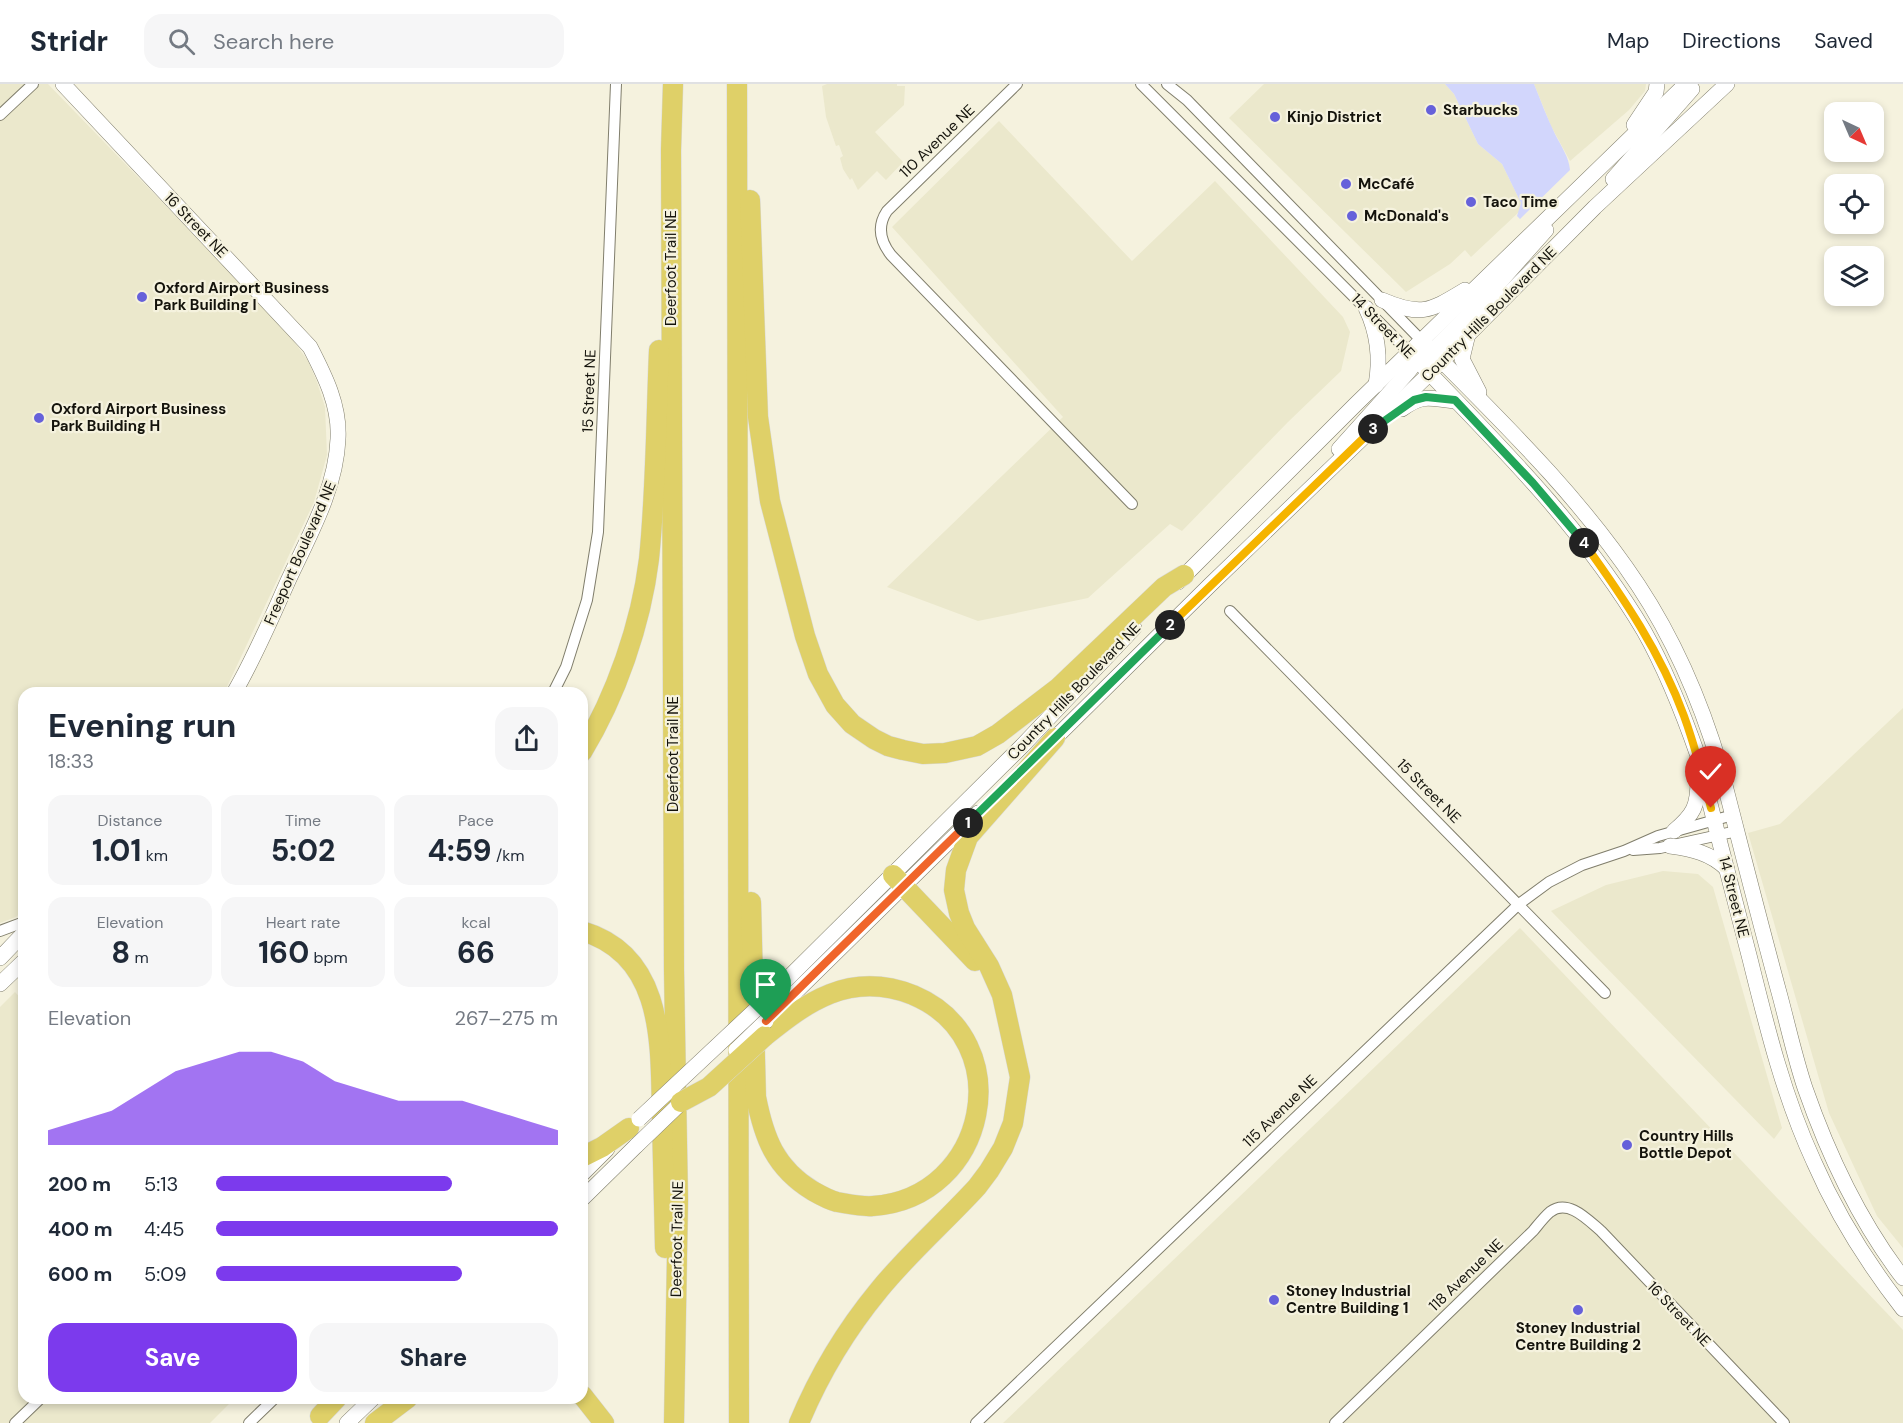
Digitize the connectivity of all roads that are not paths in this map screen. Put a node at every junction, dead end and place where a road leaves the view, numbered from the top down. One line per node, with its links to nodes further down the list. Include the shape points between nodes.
1 (33, 84): 14 (street)
2 (63, 84): 30 (main road, 16 Street NE, via 310,347)
3 (616, 84): 38 (street, 15 Street NE, via 598,532 587,600)
4 (673, 84): 18 (highway, Deerfoot Trail NE)
5 (737, 84): 39 (highway)
6 (744, 84): 35 (highway, via 758,417 764,467 805,636 826,691 844,716 873,739 903,750 945,753 977,746 1058,688 1164,587)
7 (1017, 84): 34 (street, 110 Avenue NE, via 887,211 882,239 891,255)
8 (1141, 84): 15 (street, 14 Street NE)
9 (1167, 84): 16 (street, 14 Street NE)
10 (1657, 84): 17 (main road, via 1656,92)
11 (1686, 84): 17 (main road, Country Hills Boulevard NE)
12 (1695, 84): 20 (main road, via 1610,182)
13 (1719, 87): 20 (main road, Country Hills Boulevard NE)
14 (0, 116)
15 (1189, 131): 16 (street, via 1204,138); 23 (street, 14 Street NE)
16 (1223, 137): 22 (street, 14 Street NE)
17 (1618, 149): 19 (main road, Country Hills Boulevard NE)
18 (671, 150): 41 (highway, via 648,561 626,657); 75 (highway, Deerfoot Trail NE, via 678,1200)
19 (1574, 192): 21 (main road, Country Hills Boulevard NE); 25 (main road, via 1539,240)
20 (1596, 207): 24 (main road, Country Hills Boulevard NE)
21 (1488, 276): 22 (main road, via 1437,307 1412,311); 25 (main road, Country Hills Boulevard NE)
22 (1382, 300): 25 (street, 14 Street NE)
23 (1366, 308): 26 (street, 14 Street NE); 28 (main road, via 1376,328 1380,366)
24 (1468, 334): 25 (main road, Country Hills Boulevard NE); 31 (main road, via 1462,359)
25 (1432, 351): 26 (main road, Country Hills Boulevard NE); 27 (main road, Country Hills Boulevard NE); 31 (main road, 14 Street NE)
26 (1414, 357): 27 (main road, 14 Street NE); 28 (main road, Country Hills Boulevard NE); 33 (main road)
27 (1430, 373): 29 (main road, 14 Street NE); 32 (main road, Country Hills Boulevard NE)
28 (1376, 385): 35 (main road, Country Hills Boulevard NE)
29 (1455, 400): 32 (main road, via 1414,400); 42 (main road, 14 Street NE, via 1556,509 1617,589 1665,674)
30 (335, 405): 37 (main road, Freeport Boulevard NE, via 339,437 334,475)
31 (1486, 406): 43 (main road, 14 Street NE, via 1598,529 1639,585 1693,686)
32 (1368, 433): 33 (main road, Country Hills Boulevard NE)
33 (1298, 500): 40 (main road, Country Hills Boulevard NE)
34 (1132, 504)
35 (1184, 575): 49 (main road, Country Hills Boulevard NE)
36 (1230, 610): 50 (street, 15 Street NE)
37 (237, 687)
38 (556, 687)
39 (738, 696): 60 (highway, via 746,772 756,1097 768,1143 777,1159 801,1184 832,1200 872,1206 916,1196 952,1168 963,1152 971,1136 979,1096 971,1053 951,1022 918,997 878,985 858,986 819,999); 82 (highway)
40 (1055, 738): 49 (main road, Country Hills Boulevard NE); 59 (highway, via 968,837 956,870 954,890 959,913 996,980)
41 (588, 741)
42 (1698, 756): 44 (main road, 14 Street NE); 47 (main road, via 1698,799 1693,813)
43 (1733, 815): 44 (street, 115 Avenue NE); 45 (main road, 14 Street NE)
44 (1714, 820): 46 (main road, 14 Street NE); 47 (street, 115 Avenue NE)
45 (1737, 831): 46 (street, 115 Avenue NE); 67 (main road, 14 Street NE, via 1794,1050 1817,1121 1864,1217)
46 (1719, 836): 47 (street, 115 Avenue NE); 48 (main road, 14 Street NE)
47 (1672, 838): 48 (main road, via 1710,855); 50 (street, 115 Avenue NE, via 1658,836 1582,865)
48 (1727, 869): 68 (main road, 14 Street NE, via 1774,1054 1801,1132 1854,1238)
49 (898, 880): 59 (highway, via 977,963); 60 (main road, Country Hills Boulevard NE); 62 (main road, Country Hills Boulevard NE, bridge, via 767,999)
50 (1519, 904): 58 (street, 15 Street NE); 84 (street, 115 Avenue NE)
51 (18, 924): 52 (street)
52 (0, 931)
53 (588, 933): 75 (highway, via 615,947 641,975 657,1017)
54 (18, 940): 55 (main road)
55 (0, 960): 57 (main road)
56 (18, 967): 57 (main road)
57 (6, 979)
58 (1605, 993)
59 (1004, 1006): 83 (highway, via 1020,1077 1013,1123 1003,1148 977,1186 857,1318 826,1367)
60 (765, 1029): 61 (highway, bridge, via 709,1087)
61 (681, 1102): 62 (main road, Country Hills Boulevard NE, bridge)
62 (635, 1131): 63 (highway); 64 (main road, Country Hills Boulevard NE); 65 (main road, Country Hills Boulevard NE)
63 (588, 1154)
64 (588, 1169)
65 (588, 1191)
66 (1571, 1210): 85 (street, 118 Avenue NE, via 1551,1211); 86 (street, 16 Street NE, via 1581,1213 1601,1232)
67 (1903, 1278)
68 (1903, 1309)
69 (588, 1403): 81 (highway)
70 (34, 1404): 77 (street)
71 (269, 1404): 78 (street)
72 (332, 1404): 76 (highway)
73 (368, 1404): 79 (main road)
74 (400, 1404): 80 (highway)
75 (674, 1415)
76 (315, 1419)
77 (15, 1423)
78 (249, 1423)
79 (347, 1423)
80 (375, 1423)
81 (604, 1423)
82 (739, 1423)
83 (799, 1423)
84 (976, 1423)
85 (1335, 1423)
86 (1784, 1423)

